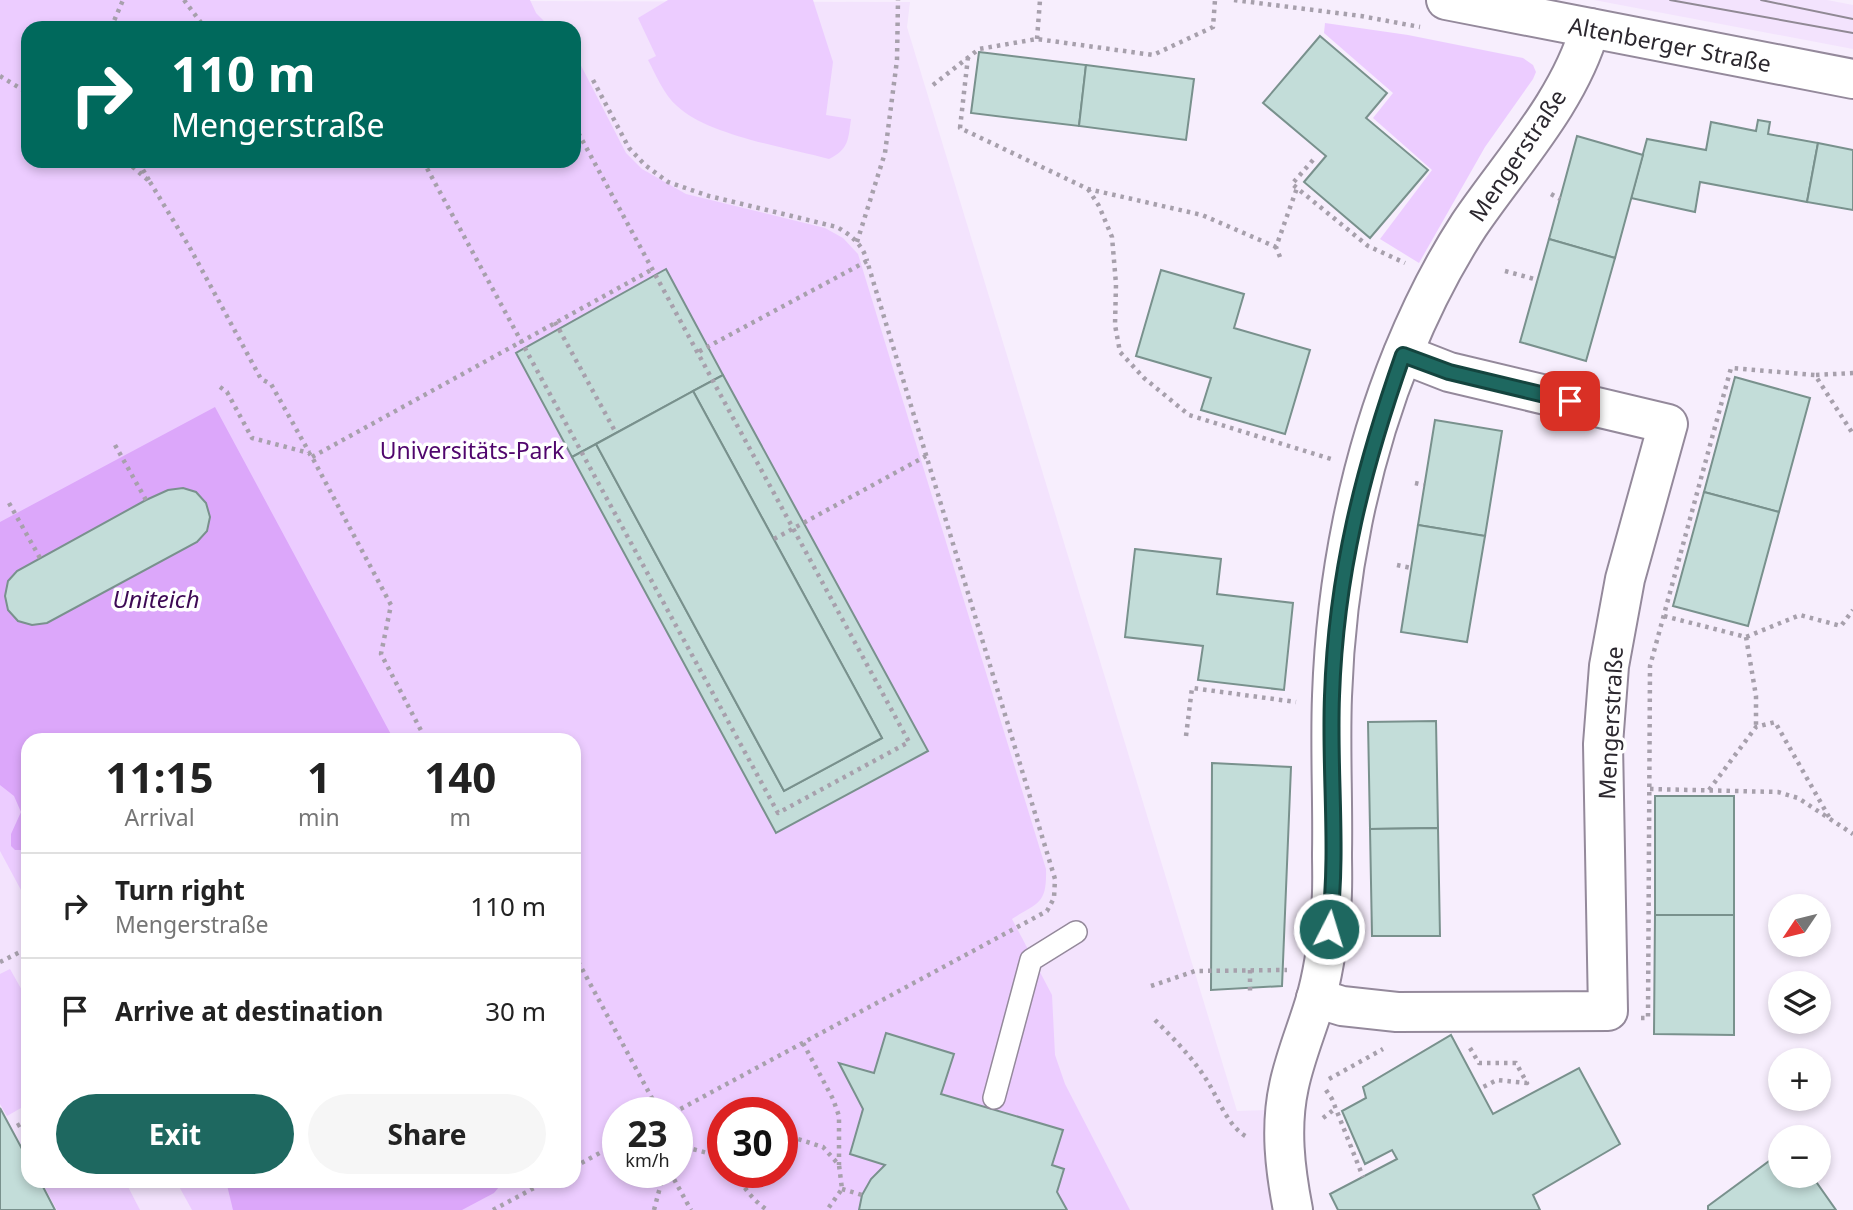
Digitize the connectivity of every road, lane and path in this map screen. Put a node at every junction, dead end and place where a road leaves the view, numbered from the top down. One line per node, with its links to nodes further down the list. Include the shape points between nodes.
1 (123, 0): 7 (path)
2 (184, 0): 8 (path)
3 (898, 0): 27 (path, via 897,60 885,153)
4 (1040, 0): 10 (path)
5 (1215, 0): 10 (path, via 1213,27 1153,55)
6 (1446, 0): 9 (street, Altenberger Straße)
7 (114, 21)
8 (200, 21)
9 (1590, 28): 13 (street, Altenberger Straße); 38 (street, Mengerstraße, via 1572,74 1468,228 1430,294)
10 (1037, 39): 11 (path, via 979,49)
11 (968, 57): 15 (path); 24 (path, via 960,128)
12 (0, 76): 16 (path)
13 (1853, 79)
14 (593, 80): 27 (path, via 629,148 668,182 837,227)
15 (933, 85)
16 (21, 89)
17 (581, 138): 32 (path)
18 (1313, 160): 23 (path, via 1292,184)
19 (134, 168): 22 (path)
20 (142, 168): 22 (path)
21 (428, 168): 36 (path)
22 (150, 182): 45 (path, via 261,379 271,384)
23 (1297, 188): 28 (path); 31 (path, via 1368,246)
24 (1088, 189): 28 (path, via 1202,215); 47 (path, via 1112,237 1120,352 1189,415)
25 (1550, 194): 26 (path)
26 (1560, 199)
27 (857, 242): 30 (path)
28 (1276, 247): 29 (path)
29 (1280, 257)
30 (867, 261): 37 (path); 46 (path)
31 (1410, 265)
32 (653, 269): 35 (path); 37 (path)
33 (1505, 271): 34 (path)
34 (1538, 280)
35 (555, 322): 36 (path); 42 (path)
36 (521, 340): 37 (path, via 778,813 909,742); 45 (path)
37 (698, 352)
38 (1403, 355): 75 (street, Mengerstraße, via 1355,508 1340,593 1332,694 1332,905); 75 (street, Mengerstraße, via 1449,372 1668,424 1625,579 1609,666 1604,744 1608,1011 1397,1012)
39 (1853, 373): 40 (path)
40 (1815, 375): 43 (path); 57 (path, via 1731,368)
41 (220, 387): 45 (path, via 252,438)
42 (615, 433)
43 (1853, 434)
44 (115, 445): 50 (path)
45 (311, 455): 61 (path, via 391,606 381,654)
46 (926, 456): 52 (path); 79 (path, via 1055,879 1054,898 1047,911)
47 (1332, 459)
48 (1415, 483): 49 (path)
49 (1424, 485)
50 (146, 500)
51 (9, 503): 53 (path)
52 (774, 539)
53 (40, 558)
54 (1397, 565): 55 (path)
55 (1411, 568)
56 (1853, 610): 58 (path, via 1841,626 1800,615)
57 (1664, 616): 58 (path); 63 (path, via 1650,666)
58 (1746, 637): 60 (path)
59 (1297, 702): 62 (path, via 1192,688)
60 (1756, 727): 64 (path); 65 (path, via 1775,722)
61 (422, 733)
62 (1186, 736)
63 (1650, 789): 64 (path); 76 (path)
64 (1709, 790): 65 (path, via 1778,792 1798,798)
65 (1830, 819): 66 (path)
66 (1853, 834)
67 (1076, 932): 84 (lane, via 1031,960)
68 (21, 951): 69 (path)
69 (0, 962)
70 (581, 967): 83 (path)
71 (1250, 970): 72 (path); 73 (path, via 1195,971); 74 (path)
72 (1283, 970)
73 (1151, 986)
74 (1251, 995)
75 (1316, 998): 106 (street, Mengerstraße, via 1289,1086 1284,1125)
76 (1648, 1018)
77 (1155, 1020): 90 (path, via 1205,1077 1241,1133)
78 (1466, 1041): 82 (path, via 1479,1063 1516,1063 1527,1083 1497,1080)
79 (803, 1043): 86 (path); 93 (path, via 839,1116)
80 (1392, 1043): 81 (path)
81 (1322, 1083)
82 (1479, 1088)
83 (651, 1097)
84 (994, 1098)
85 (1332, 1099): 94 (path)
86 (693, 1102)
87 (21, 1124): 88 (path)
88 (17, 1126)
89 (798, 1139): 93 (path, via 823,1147)
90 (1252, 1140)
91 (602, 1152): 92 (path)
92 (581, 1163)
93 (839, 1165): 99 (path)
94 (1363, 1177)
95 (534, 1188): 101 (path)
96 (660, 1188): 102 (path)
97 (679, 1188): 103 (path)
98 (745, 1188): 104 (path)
99 (842, 1189): 100 (path); 105 (path)
100 (862, 1195)
101 (493, 1210)
102 (654, 1210)
103 (691, 1210)
104 (767, 1210)
105 (826, 1210)
106 (1293, 1210)

